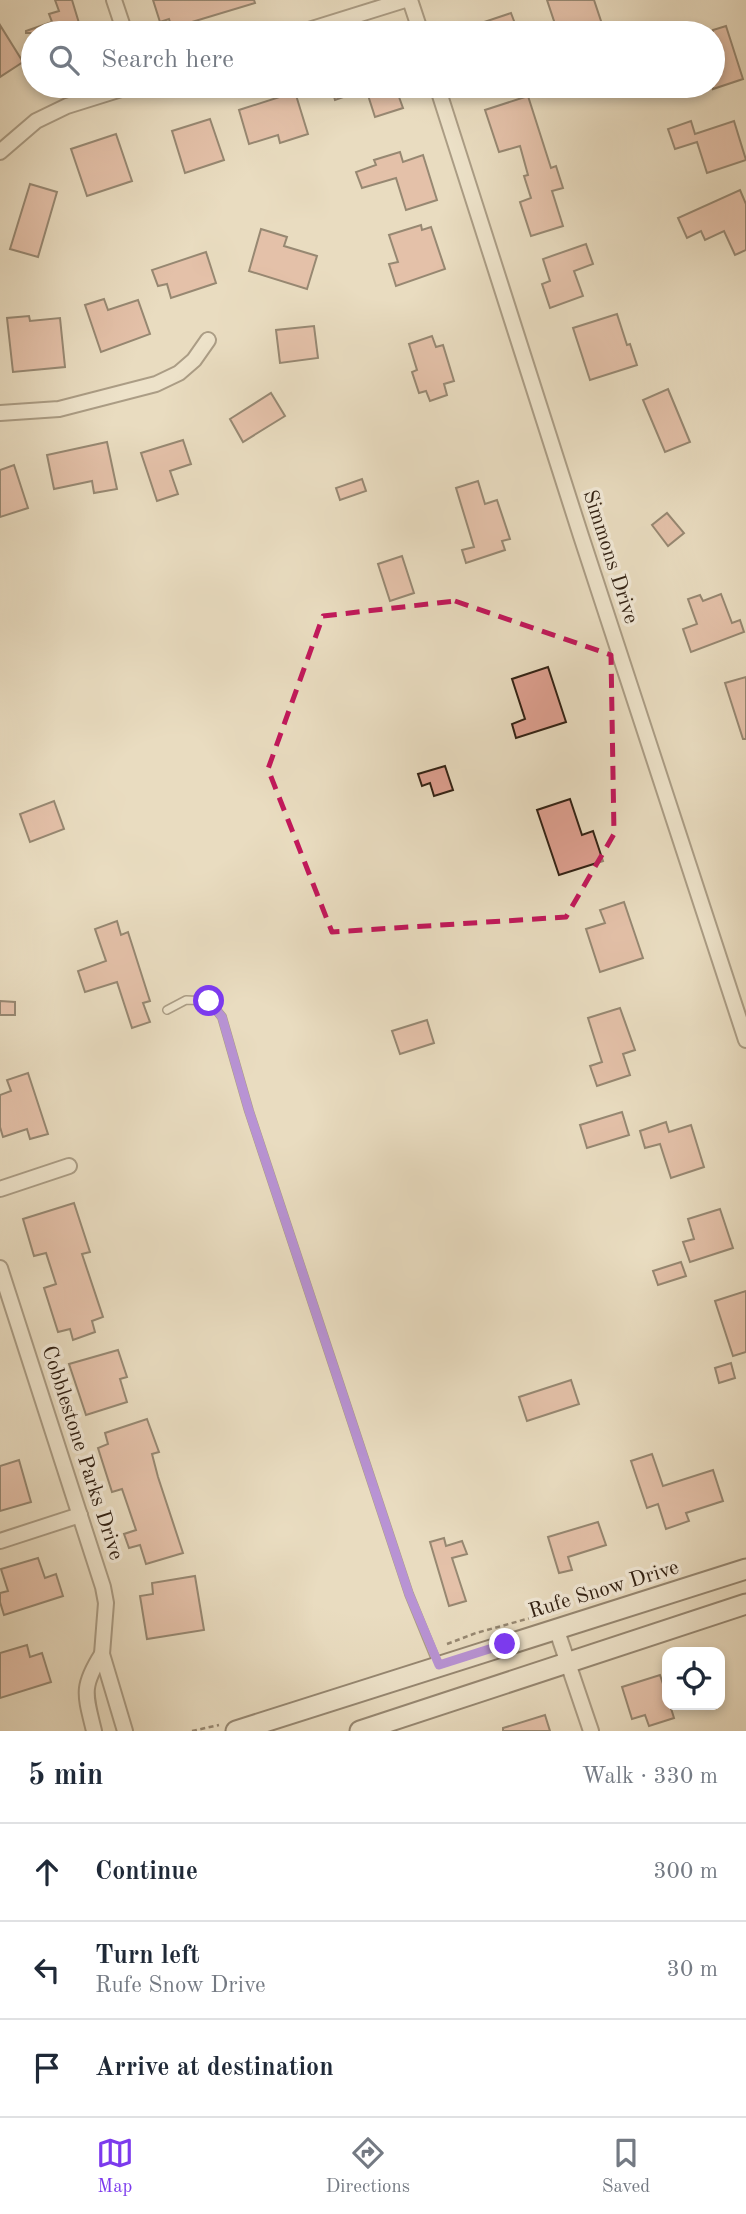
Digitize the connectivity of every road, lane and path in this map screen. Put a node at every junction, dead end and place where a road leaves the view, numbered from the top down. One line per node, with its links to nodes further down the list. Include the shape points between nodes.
1 (114, 0): 4 (street)
2 (405, 0): 5 (street)
3 (410, 0): 6 (street)
4 (121, 21)
5 (338, 21)
6 (417, 21)
7 (93, 98): 9 (street, via 36,121)
8 (441, 98): 13 (street, Simmons Drive)
9 (0, 152)
10 (208, 340): 11 (street, via 179,373 156,384 69,407)
11 (0, 413)
12 (167, 1010): 24 (lane, via 186,1000 209,1001 222,1017 401,1568)
13 (746, 1040)
14 (69, 1166): 15 (street)
15 (0, 1189)
16 (0, 1268): 17 (street, Cobblestone Parks Drive)
17 (80, 1515): 18 (street); 22 (street, Cobblestone Parks Drive, via 106,1603)
18 (0, 1541)
19 (746, 1569): 21 (main road, Rufe Snow Drive)
20 (746, 1604): 23 (main road)
21 (556, 1629): 23 (street); 24 (main road, Rufe Snow Drive)
22 (102, 1654): 25 (street, Cobblestone Parks Drive, via 89,1674 86,1689); 26 (street, Cobblestone Parks Drive)
23 (568, 1663): 28 (main road); 29 (street)
24 (439, 1665): 27 (main road, Rufe Snow Drive)
25 (94, 1731)
26 (125, 1731)
27 (236, 1731)
28 (360, 1731)
29 (591, 1731)

